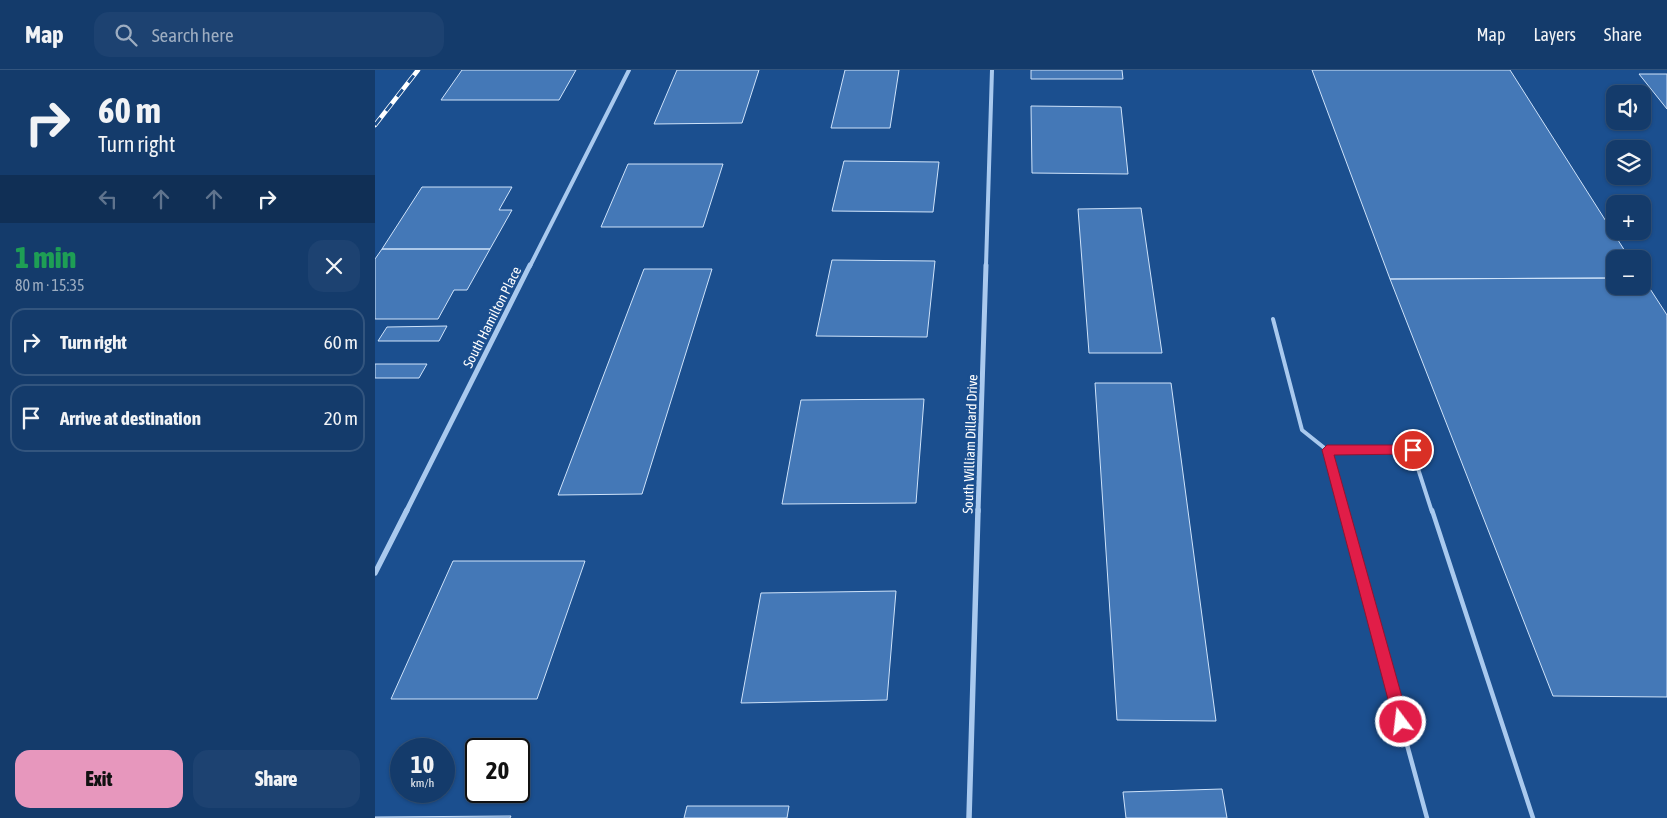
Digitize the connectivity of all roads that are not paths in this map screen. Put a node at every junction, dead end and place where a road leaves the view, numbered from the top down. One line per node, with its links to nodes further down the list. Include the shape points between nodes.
1 (629, 70): 5 (street, South Hamilton Place)
2 (992, 70): 6 (street, South William Dillard Drive)
3 (1273, 319): 4 (lane, via 1301,430)
4 (1327, 450): 7 (lane); 8 (lane, via 1413,450)
5 (375, 573)
6 (969, 818)
7 (1427, 818)
8 (1533, 818)

